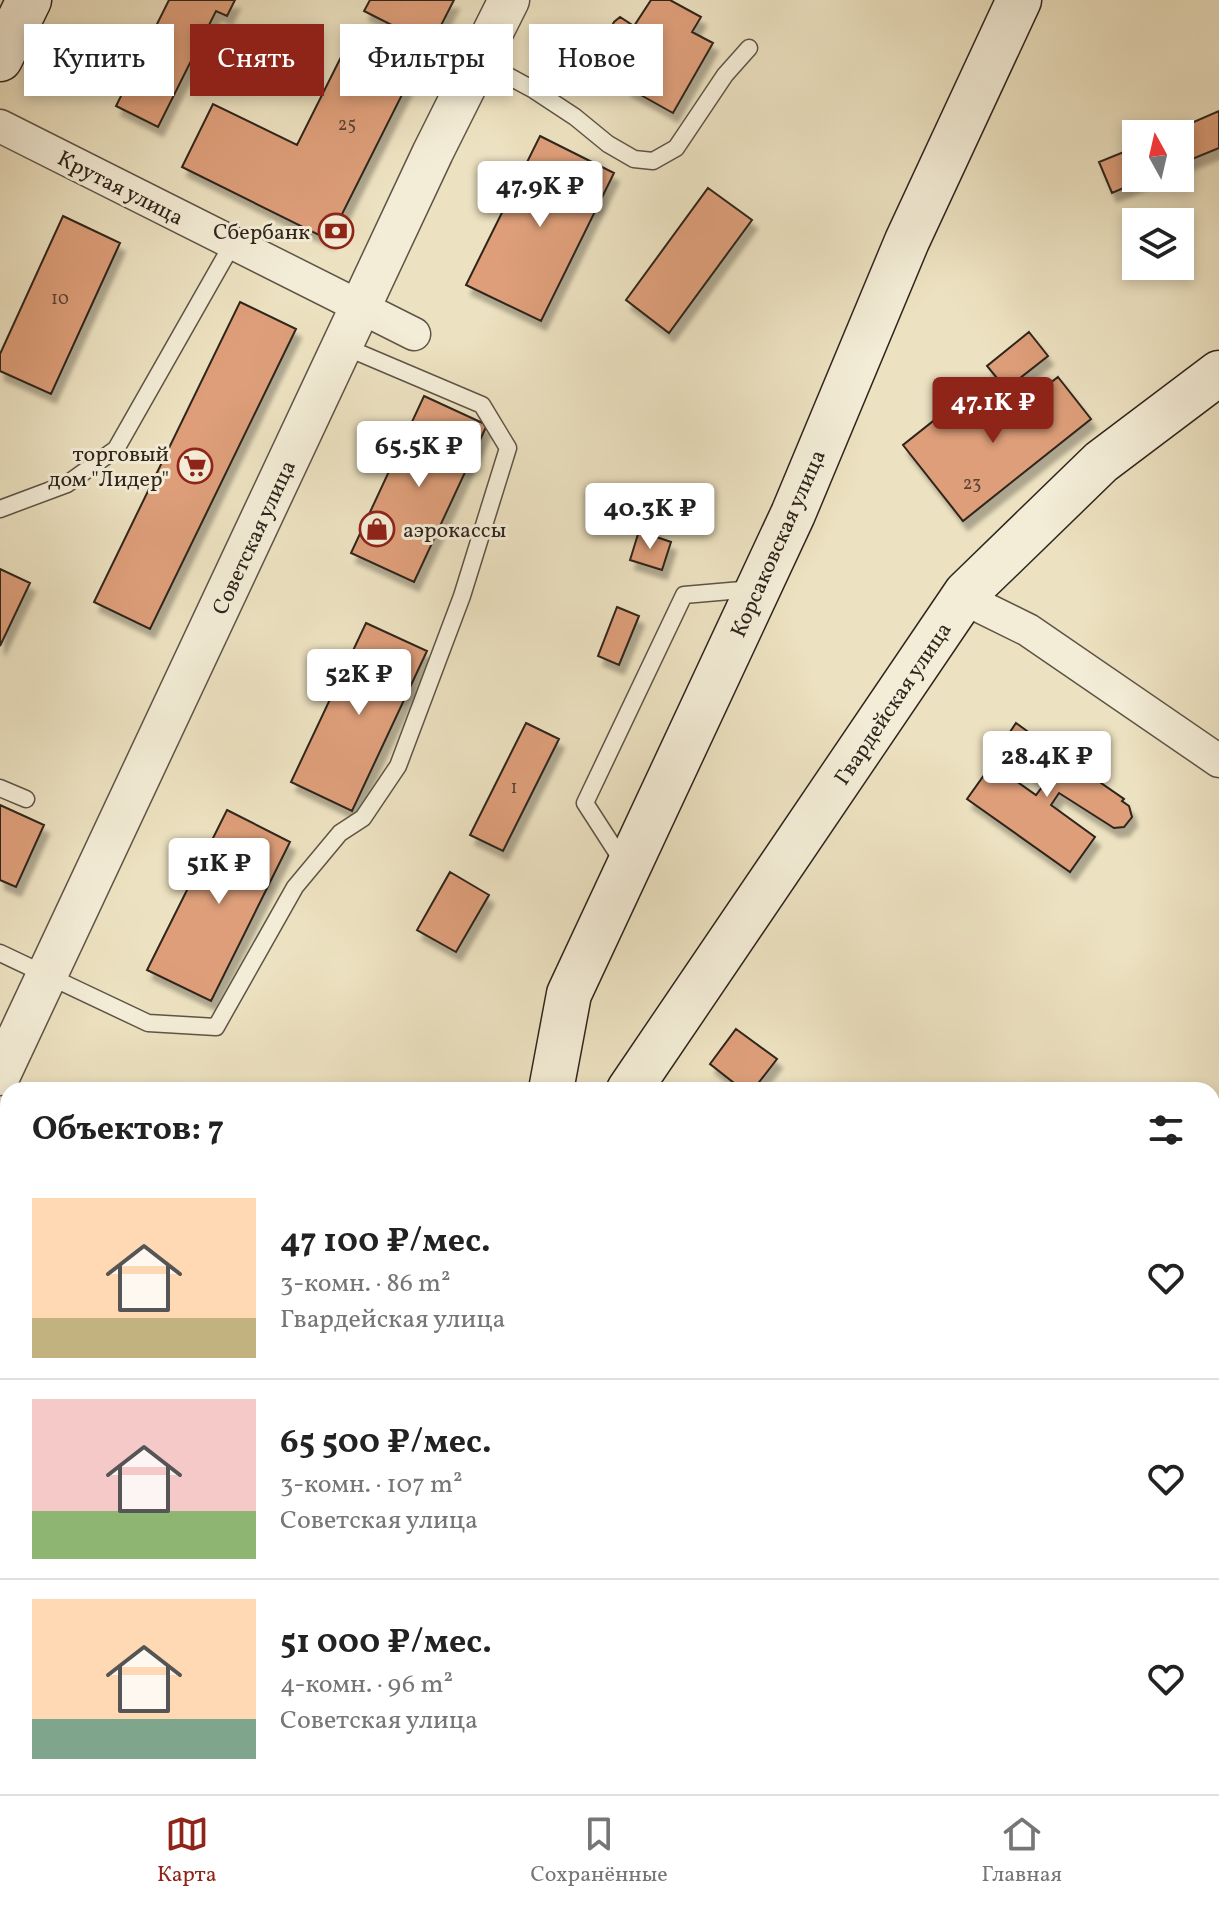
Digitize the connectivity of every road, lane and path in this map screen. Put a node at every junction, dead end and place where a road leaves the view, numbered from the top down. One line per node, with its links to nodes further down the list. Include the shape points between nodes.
1 (29, 0): 5 (main road)
2 (509, 0): 4 (street, Советская улица)
3 (1019, 0): 16 (main road, Корсаковская улица, via 907,241)
4 (497, 24)
5 (2, 48)
6 (749, 48): 7 (lane, via 676,148 653,161 634,159 608,144)
7 (513, 79)
8 (461, 96): 11 (street, Советская улица)
9 (0, 126): 10 (street, Крутая улица)
10 (233, 243): 11 (street, Крутая улица); 15 (lane, via 116,449 67,484)
11 (361, 308): 12 (street, Крутая улица); 13 (street, Советская улица)
12 (414, 334)
13 (343, 346): 23 (street, Советская улица); 23 (lane, via 482,405 508,448 462,596 398,766 363,818 340,833 295,887 216,1027 148,1023)
14 (1219, 373): 17 (main road, Гвардейская улица, via 1101,462)
15 (0, 509)
16 (758, 588): 21 (main road, Корсаковская улица); 21 (lane, via 684,595 585,803)
17 (963, 598): 18 (street, via 1028,630); 26 (main road, Гвардейская улица)
18 (1219, 761)
19 (0, 788): 20 (lane)
20 (26, 799)
21 (628, 869): 25 (main road, Корсаковская улица, via 569,994)
22 (0, 953): 23 (lane)
23 (48, 975): 24 (street, Советская улица)
24 (0, 1075)
25 (552, 1082)
26 (634, 1082)

